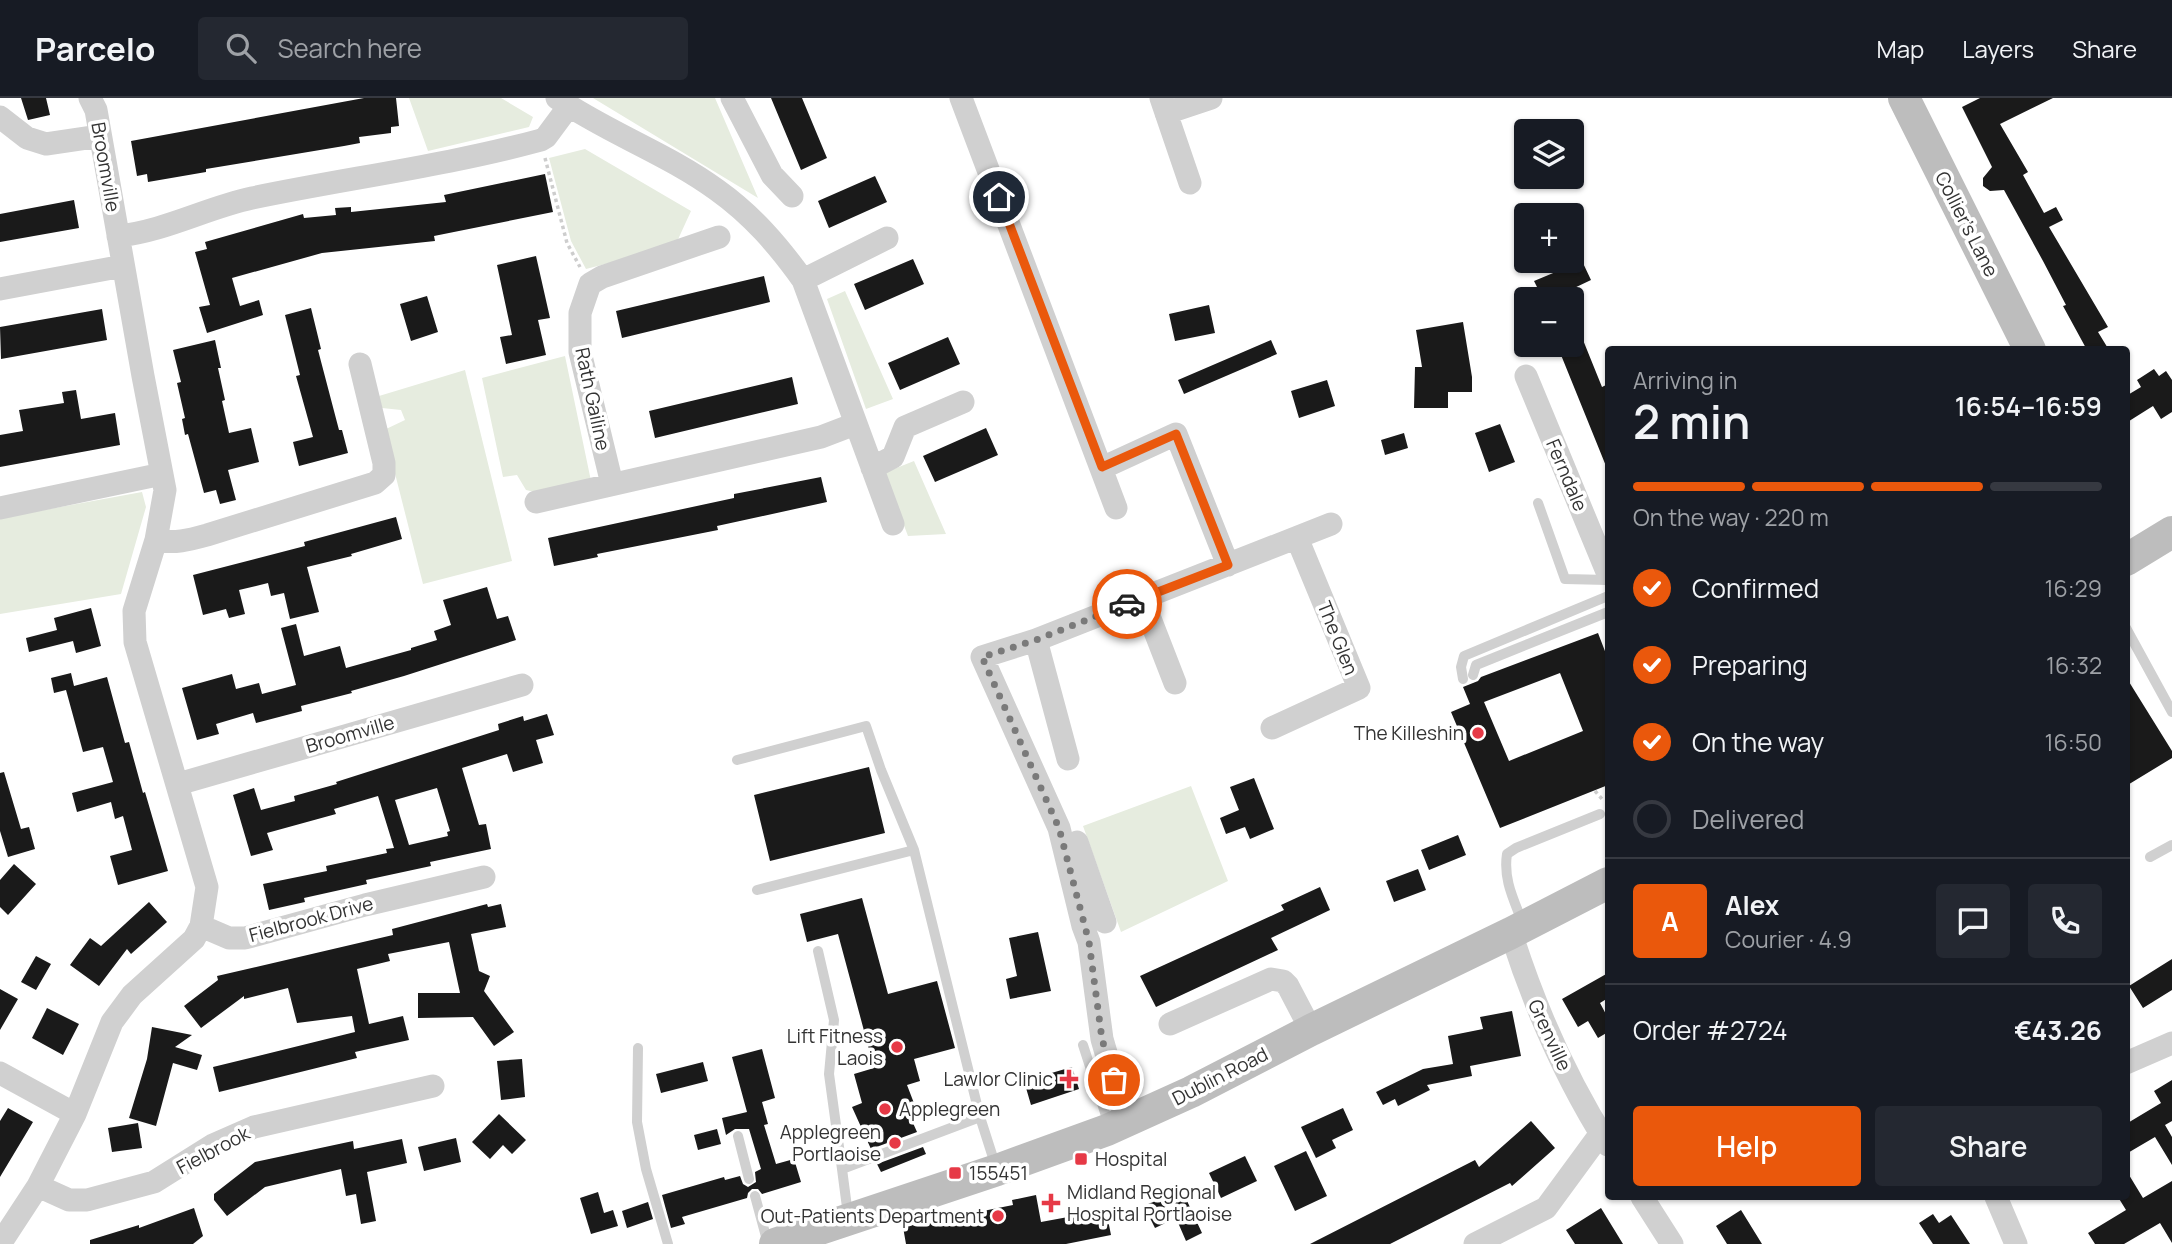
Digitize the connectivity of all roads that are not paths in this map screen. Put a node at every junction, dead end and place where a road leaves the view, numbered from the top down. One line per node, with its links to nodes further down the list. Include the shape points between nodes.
1 (90, 98): 9 (street, Broomville)
2 (733, 98): 11 (street, via 772,175)
3 (961, 98): 23 (street)
4 (1211, 98): 7 (street)
5 (1904, 98): 18 (main road, Collier's Lane)
6 (563, 102): 12 (street, Broomville, via 541,140 478,157 248,199 156,229); 16 (street, via 716,189 781,249)
7 (1164, 105): 10 (street)
8 (0, 117): 9 (street, via 27,138 46,144)
9 (100, 136): 12 (street, Broomville)
10 (1190, 183)
11 (792, 196)
12 (118, 236): 15 (street, Broomville)
13 (719, 237): 26 (street, Rath Gailine, via 590,284 580,313 580,352)
14 (887, 238): 16 (street)
15 (123, 266): 17 (street); 25 (street, Broomville)
16 (803, 280): 22 (street)
17 (0, 289)
18 (2029, 346)
19 (360, 364): 35 (street, via 384,475 374,483 207,535 177,542)
20 (1526, 376): 38 (street, Ferndale)
21 (963, 402): 24 (street, via 905,427 893,457)
22 (855, 424): 24 (street); 26 (street, via 821,437)
23 (1102, 467): 30 (street); 37 (street, via 1176,434)
24 (872, 468): 31 (street)
25 (162, 474): 29 (street); 35 (street, Broomville, via 166,490)
26 (612, 484): 27 (street)
27 (536, 502)
28 (1538, 503): 39 (lane, via 1565,579)
29 (0, 508)
30 (1116, 508)
31 (893, 524)
32 (1331, 524): 34 (street)
33 (2172, 532): 36 (main road)
34 (1297, 538): 37 (street); 48 (street, The Glen, via 1359,688)
35 (156, 540): 51 (street, Broomville, via 133,627)
36 (2130, 554)
37 (1228, 565): 41 (street)
38 (1605, 567)
39 (1605, 580)
40 (1605, 597): 42 (lane, via 1464,656 1461,667 1468,677 1476,666)
41 (1142, 598): 43 (street); 45 (street)
42 (1605, 613)
43 (1036, 640): 49 (street); 58 (street, via 982,657)
44 (2132, 648): 47 (lane)
45 (1175, 683)
46 (522, 685): 51 (street, Broomville)
47 (2172, 712)
48 (1272, 727)
49 (1068, 759)
50 (737, 760): 55 (lane, via 866,726)
51 (178, 783): 62 (street, Broomville, via 208,887)
52 (1600, 814): 63 (lane, via 1507,854 1507,881)
53 (1077, 842): 58 (street)
54 (2172, 845): 56 (lane)
55 (914, 850): 60 (lane); 74 (lane)
56 (2150, 857)
57 (484, 877): 62 (street, Fielbrook Drive, via 245,938 229,938)
58 (1083, 884): 61 (street); 75 (street)
59 (1605, 885): 63 (main road, Dublin Road)
60 (757, 891)
61 (1105, 922)
62 (201, 926): 73 (street, via 194,939 132,995 112,1022)
63 (1518, 930): 66 (main road, Dublin Road); 77 (street, Grenville, via 1528,986 1559,1059)
64 (818, 951): 78 (lane, via 834,1020 829,1074)
65 (1170, 1024): 66 (street, via 1271,979 1288,986)
66 (1311, 1030): 75 (main road, Dublin Road)
67 (2172, 1043): 70 (street)
68 (1083, 1045): 75 (lane)
69 (638, 1048): 87 (lane, via 637,1122)
70 (2130, 1061)
71 (0, 1073): 73 (street)
72 (433, 1086): 81 (street, Fielbrook, via 254,1127 214,1145 154,1182 87,1200 69,1200)
73 (75, 1114): 81 (street)
74 (980, 1117): 78 (lane); 79 (lane)
75 (1118, 1125): 79 (main road, Dublin Road)
76 (738, 1136): 80 (lane)
77 (1604, 1139): 89 (street, Grenville, via 1546,1208)
78 (842, 1169): 85 (lane)
79 (997, 1170): 85 (main road, Dublin Road)
80 (749, 1180)
81 (38, 1186): 86 (street)
82 (755, 1196): 88 (lane)
83 (1644, 1200): 90 (street)
84 (1997, 1200): 91 (street)
85 (849, 1219): 88 (main road, Dublin Road)
86 (0, 1244)
87 (668, 1244)
88 (777, 1244)
89 (1475, 1244)
90 (1672, 1244)
91 (2016, 1244)

